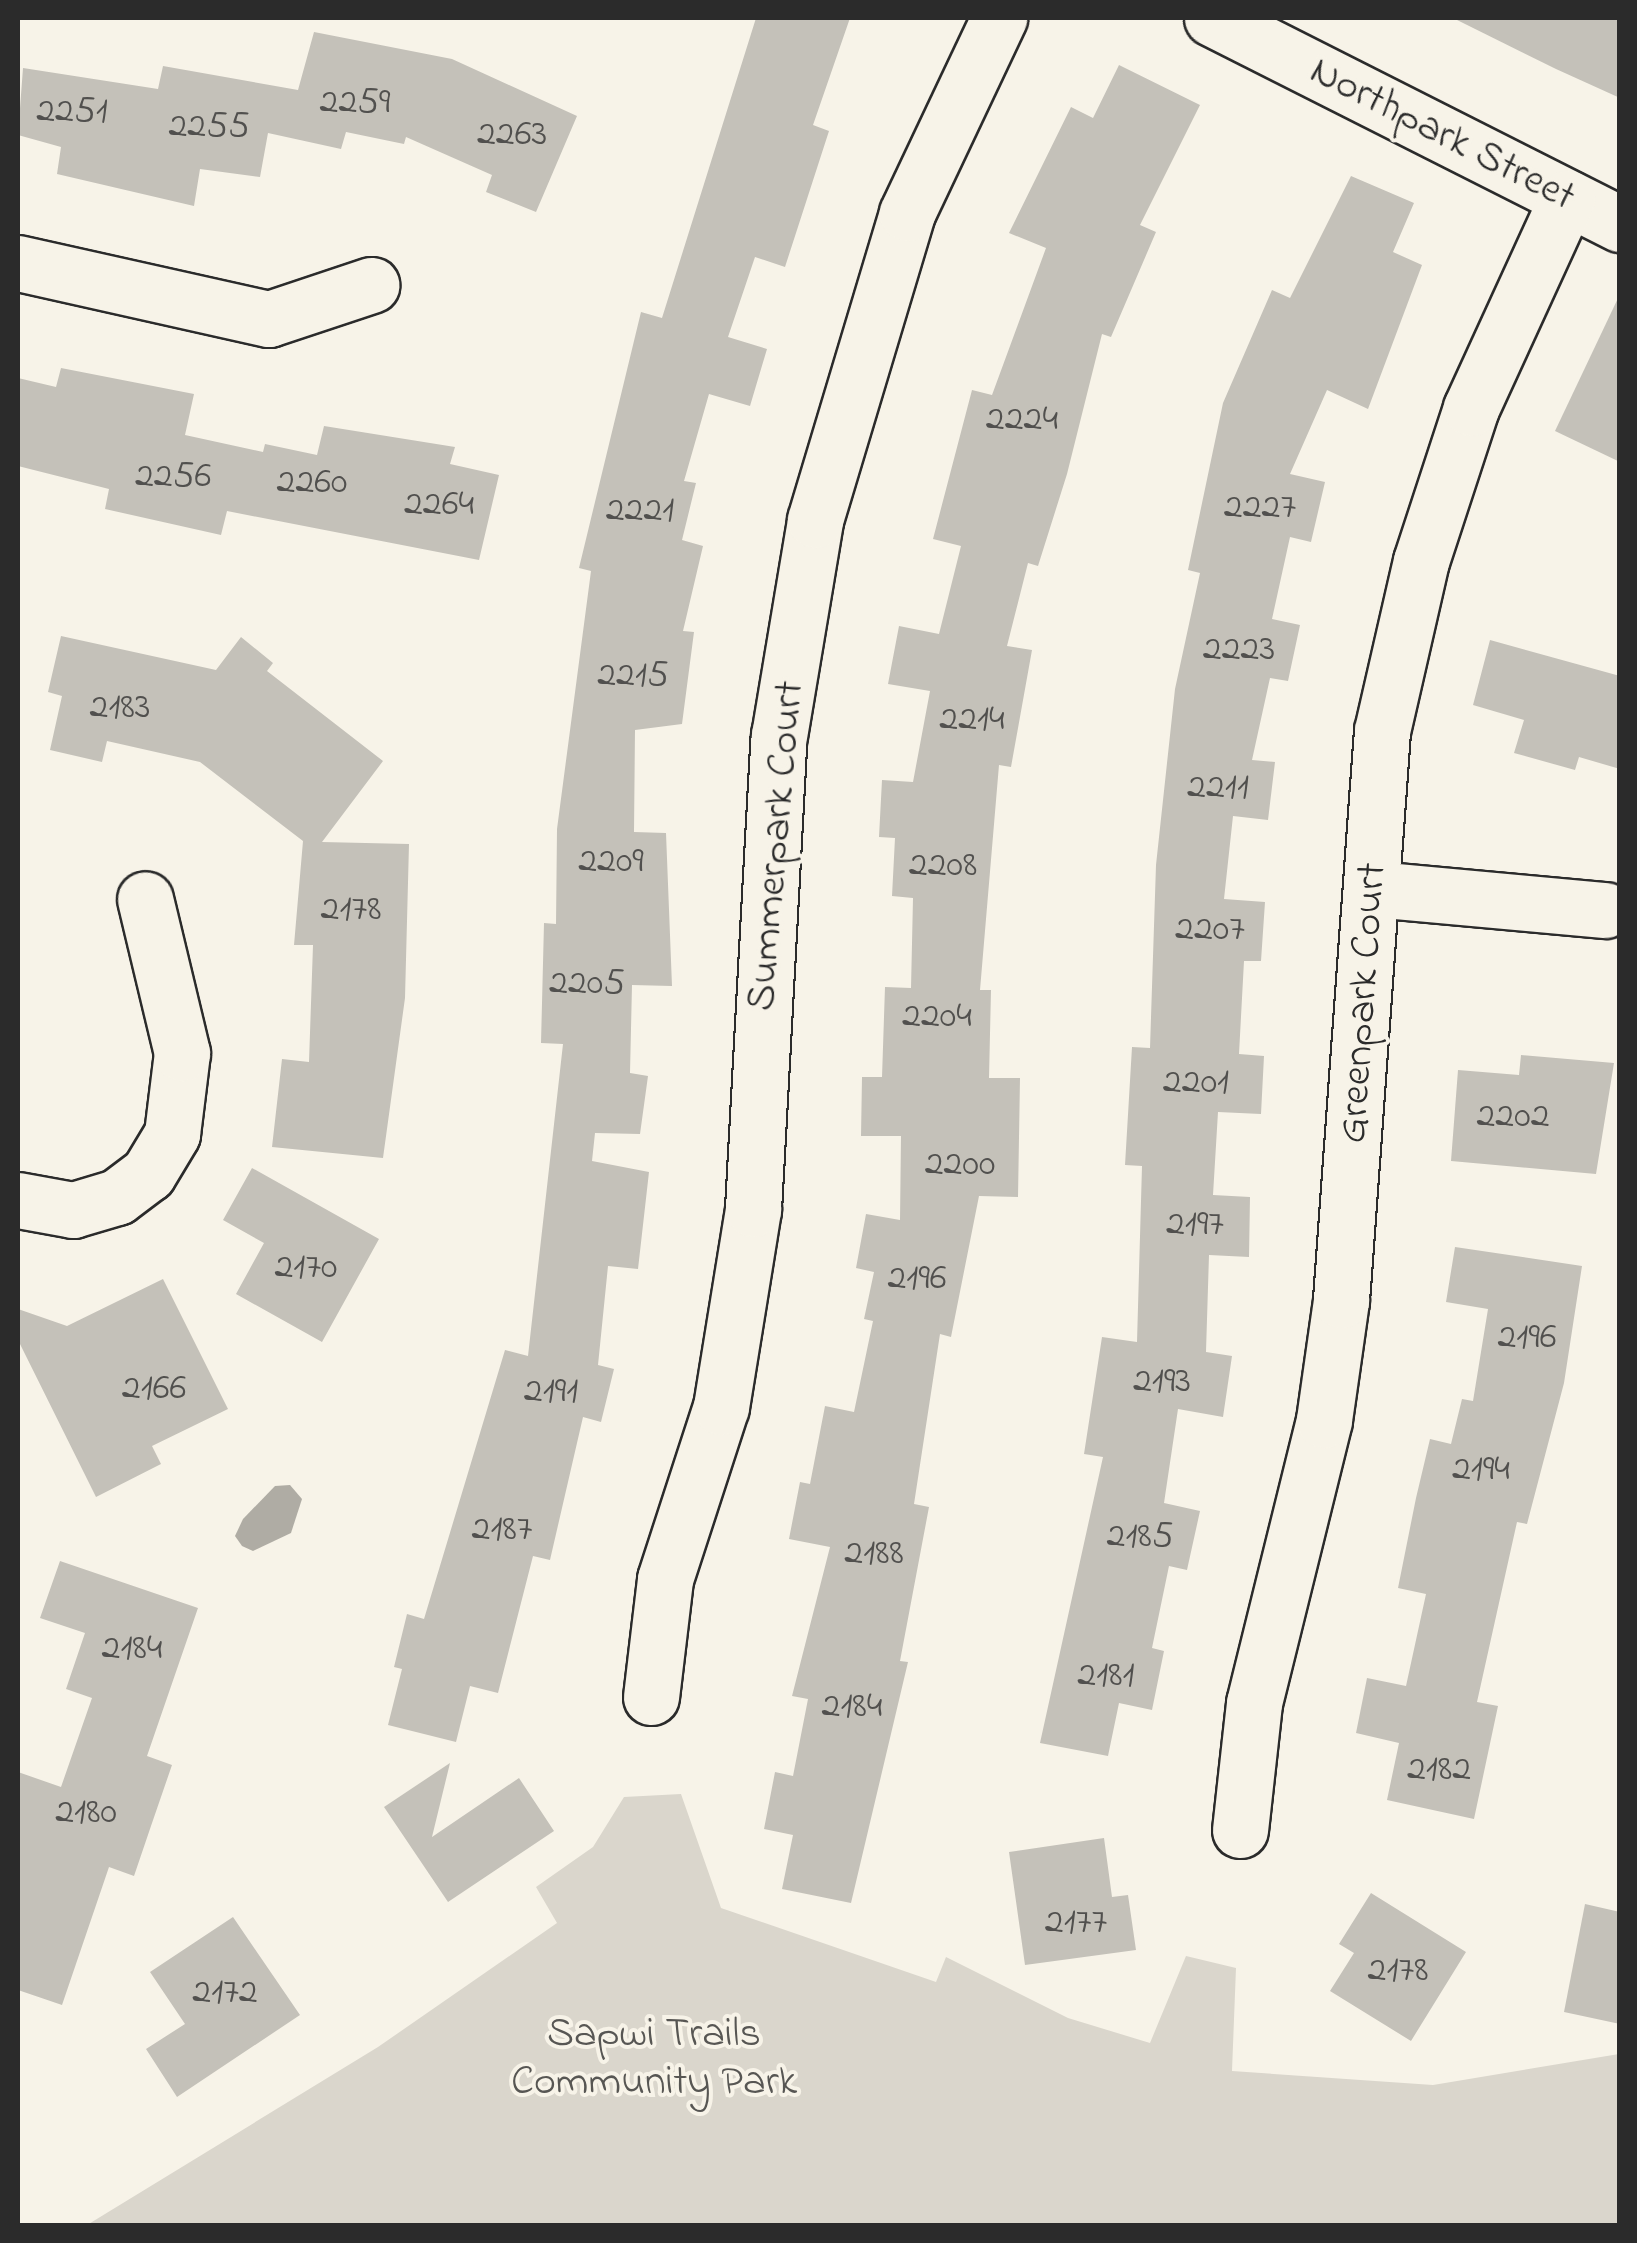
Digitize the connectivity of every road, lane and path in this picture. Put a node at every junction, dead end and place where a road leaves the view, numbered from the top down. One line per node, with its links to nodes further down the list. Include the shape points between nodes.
1 (999, 18): 11 (street, Summerpark Court, via 906,213 816,520 780,736 753,1209 722,1407 664,1579)
2 (1212, 18): 3 (street, Northpark Street)
3 (1567, 198): 4 (street, Northpark Street); 7 (street, Greenpark Court, via 1471,408 1421,560 1382,730)
4 (1620, 224)
5 (18, 263): 6 (street, via 269,319)
6 (371, 285)
7 (1374, 889): 9 (street); 12 (street, Greenpark Court, via 1342,1300 1324,1420 1254,1704)
8 (146, 899): 10 (street, via 182,1053 172,1134 148,1174 117,1197 73,1210)
9 (1605, 910)
10 (18, 1200)
11 (650, 1696)
12 (1240, 1830)

